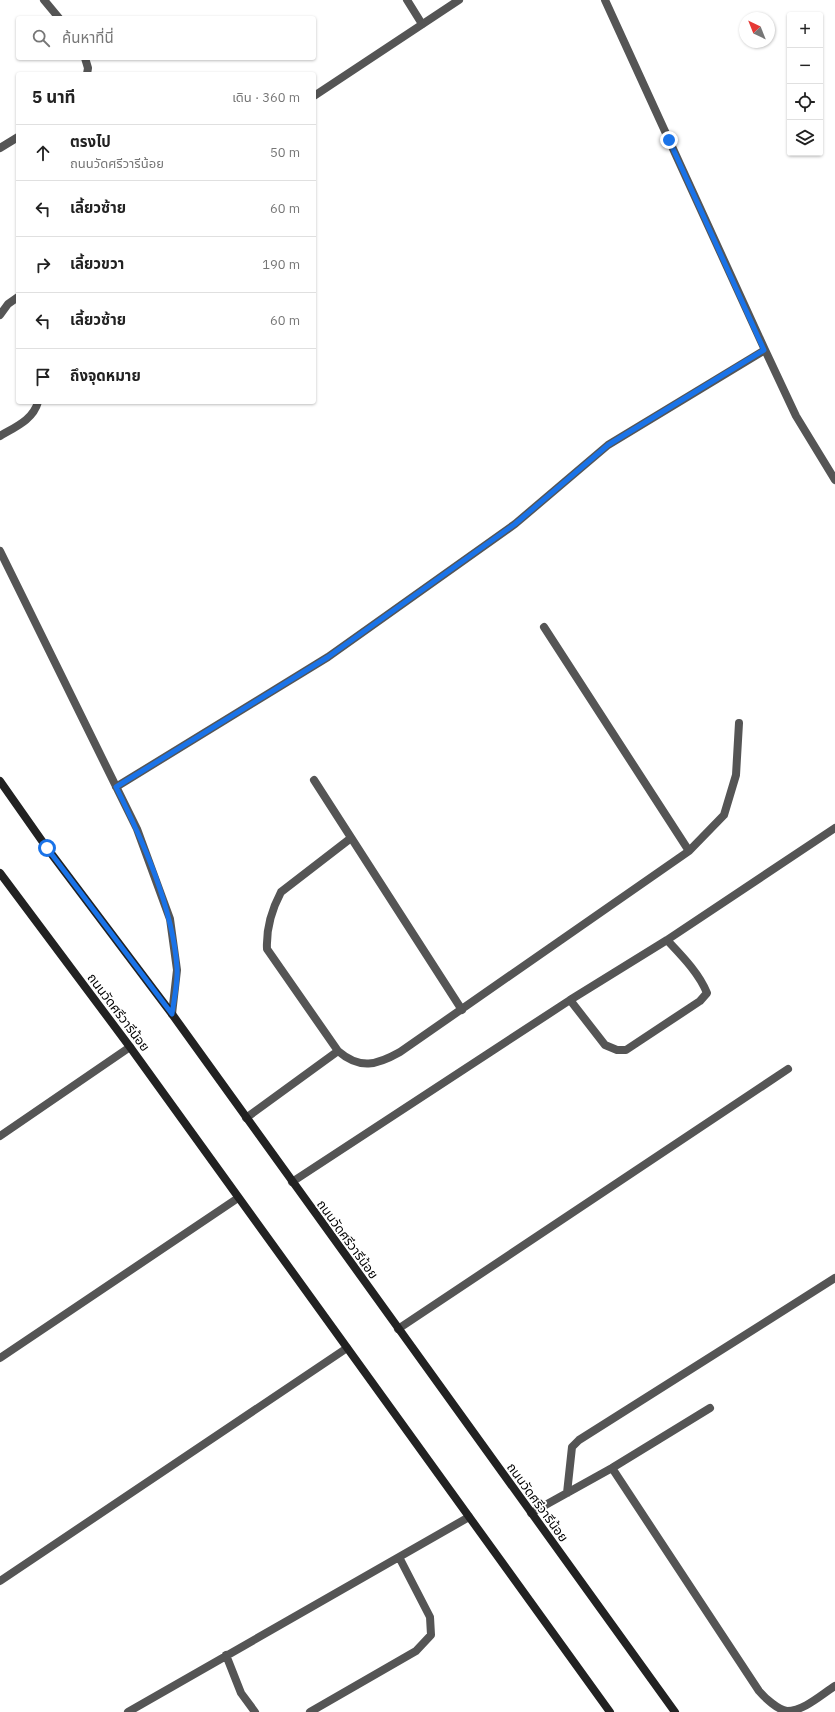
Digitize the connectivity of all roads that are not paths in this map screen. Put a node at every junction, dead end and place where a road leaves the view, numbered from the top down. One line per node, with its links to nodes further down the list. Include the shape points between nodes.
1 (44, 0): 5 (street)
2 (407, 0): 6 (street)
3 (459, 0): 6 (street)
4 (605, 0): 14 (street)
5 (57, 16)
6 (422, 24): 9 (street)
7 (86, 60): 8 (street)
8 (87, 72)
9 (316, 95)
10 (16, 137): 11 (street)
11 (0, 148)
12 (16, 298): 13 (street)
13 (0, 315)
14 (764, 350): 17 (street, via 796,416); 24 (street, via 608,445 515,524 328,657)
15 (38, 404): 16 (street, via 36,411)
16 (0, 436)
17 (831, 465): 18 (street)
18 (835, 480)
19 (0, 551): 24 (street)
20 (544, 627): 27 (street)
21 (739, 723): 27 (street, via 736,775 724,815)
22 (314, 780): 26 (street)
23 (0, 781): 33 (main road, ถนนวัดศรีวารีน้อย)
24 (116, 787): 33 (street, via 137,829 170,919 177,970)
25 (835, 828): 30 (street)
26 (351, 838): 32 (street); 35 (street, via 281,892 274,905 266,934 267,949)
27 (689, 851): 32 (street)
28 (0, 873): 29 (main road, ถนนวัดศรีวารีน้อย)
29 (3, 883): 34 (main road, ถนนวัดศรีวารีน้อย)
30 (667, 940): 31 (street); 31 (street, via 693,969 707,993 700,1001 626,1050 617,1050 605,1044)
31 (570, 1000): 39 (street)
32 (462, 1010): 35 (street, via 383,1061 366,1064 348,1059)
33 (172, 1014): 37 (main road, ถนนวัดศรีวารีน้อย)
34 (130, 1047): 38 (street); 40 (main road, ถนนวัดศรีวารีน้อย)
35 (338, 1051): 37 (street)
36 (788, 1069): 42 (street)
37 (246, 1118): 39 (main road, ถนนวัดศรีวารีน้อย)
38 (0, 1136)
39 (292, 1182): 42 (main road, ถนนวัดศรีวารีน้อย)
40 (238, 1198): 43 (main road, ถนนวัดศรีวารีน้อย); 44 (street)
41 (835, 1278): 47 (street, via 579,1440 572,1447)
42 (398, 1329): 48 (main road, ถนนวัดศรีวารีน้อย)
43 (347, 1348): 49 (main road, ถนนวัดศรีวารีน้อย); 51 (street)
44 (0, 1358)
45 (710, 1408): 46 (street)
46 (612, 1468): 47 (street); 53 (street, via 759,1691 770,1702 787,1711 802,1708)
47 (567, 1493): 48 (street)
48 (532, 1513): 58 (main road, ถนนวัดศรีวารีน้อย)
49 (469, 1517): 50 (street); 57 (main road, ถนนวัดศรีวารีน้อย)
50 (399, 1557): 52 (street); 56 (street, via 430,1617 431,1635 416,1651)
51 (0, 1582)
52 (226, 1655): 54 (street); 55 (street, via 240,1693)
53 (835, 1686)
54 (128, 1712)
55 (255, 1712)
56 (310, 1712)
57 (610, 1712)
58 (675, 1712)

